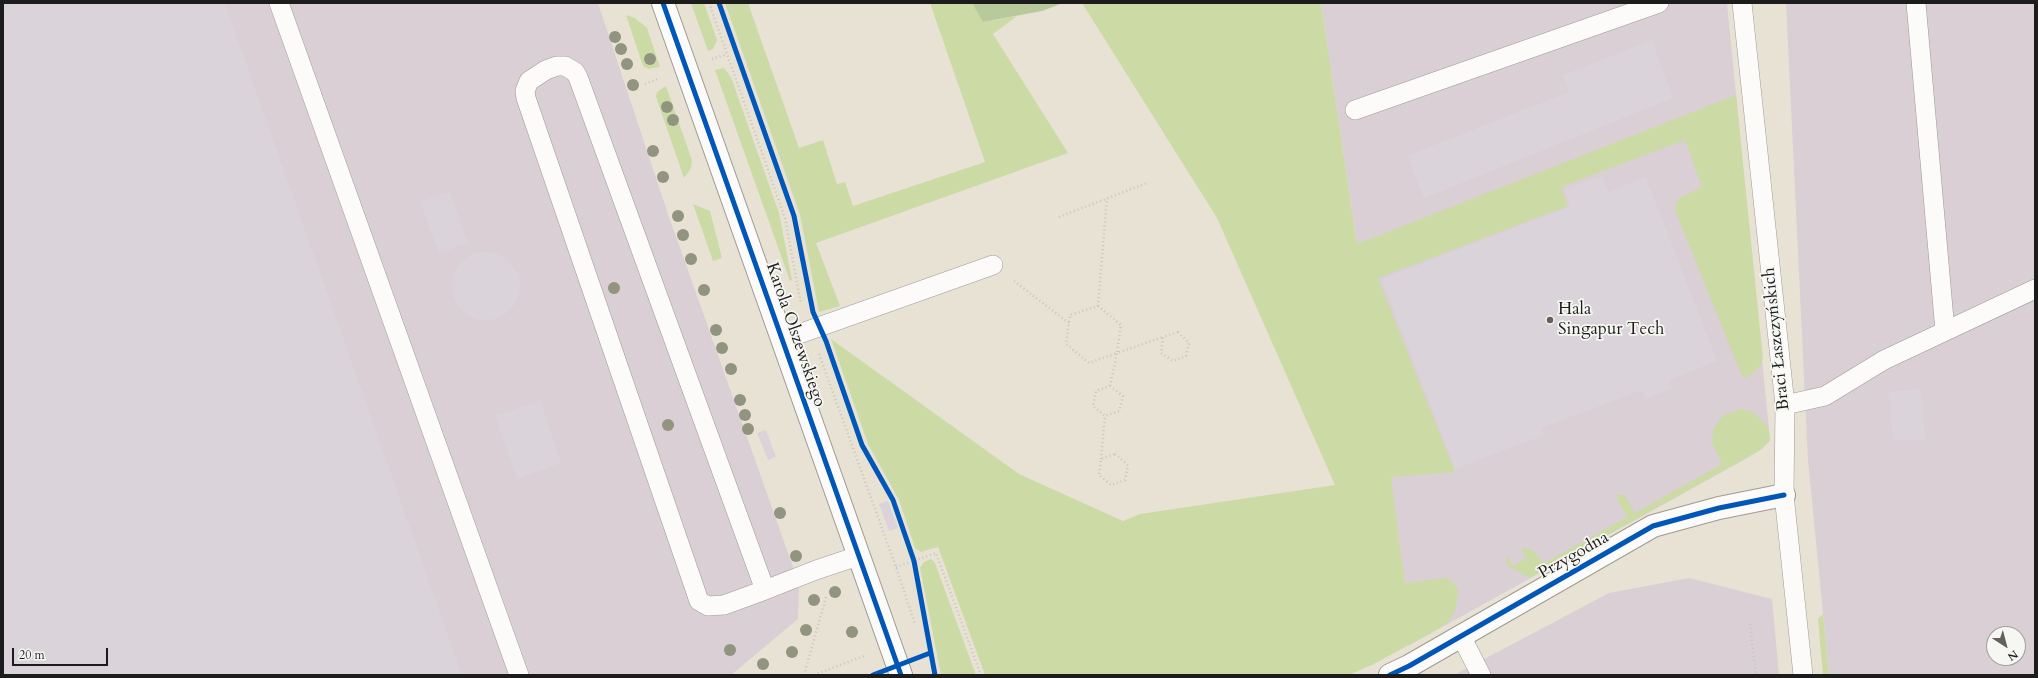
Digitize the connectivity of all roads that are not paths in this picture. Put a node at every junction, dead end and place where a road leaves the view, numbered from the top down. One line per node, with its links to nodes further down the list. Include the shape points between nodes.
1 (279, 3): 16 (lane)
2 (664, 3): 10 (street, Karola Olszewskiego)
3 (1659, 3): 6 (lane)
4 (1742, 3): 11 (lane, Braci Łaszczyńskich)
5 (1916, 3): 9 (lane)
6 (1355, 110)
7 (993, 265): 10 (lane)
8 (2035, 289): 9 (lane)
9 (1945, 331): 11 (lane, via 1884,360 1825,396)
10 (782, 340): 13 (street, Karola Olszewskiego)
11 (1785, 405): 12 (lane, Braci Łaszczyńskich)
12 (1784, 496): 15 (street, Przygodna, via 1719,508 1653,526); 20 (lane, Braci Łaszczyńskich)
13 (858, 556): 14 (lane); 17 (street, Karola Olszewskiego)
14 (765, 590): 14 (lane, via 724,605 712,606 703,604 696,595 526,98 529,81 546,70 565,66 578,77)
15 (1461, 636): 18 (street, Przygodna); 19 (lane)
16 (519, 675)
17 (901, 675)
18 (1390, 675)
19 (1481, 675)
20 (1803, 675)

